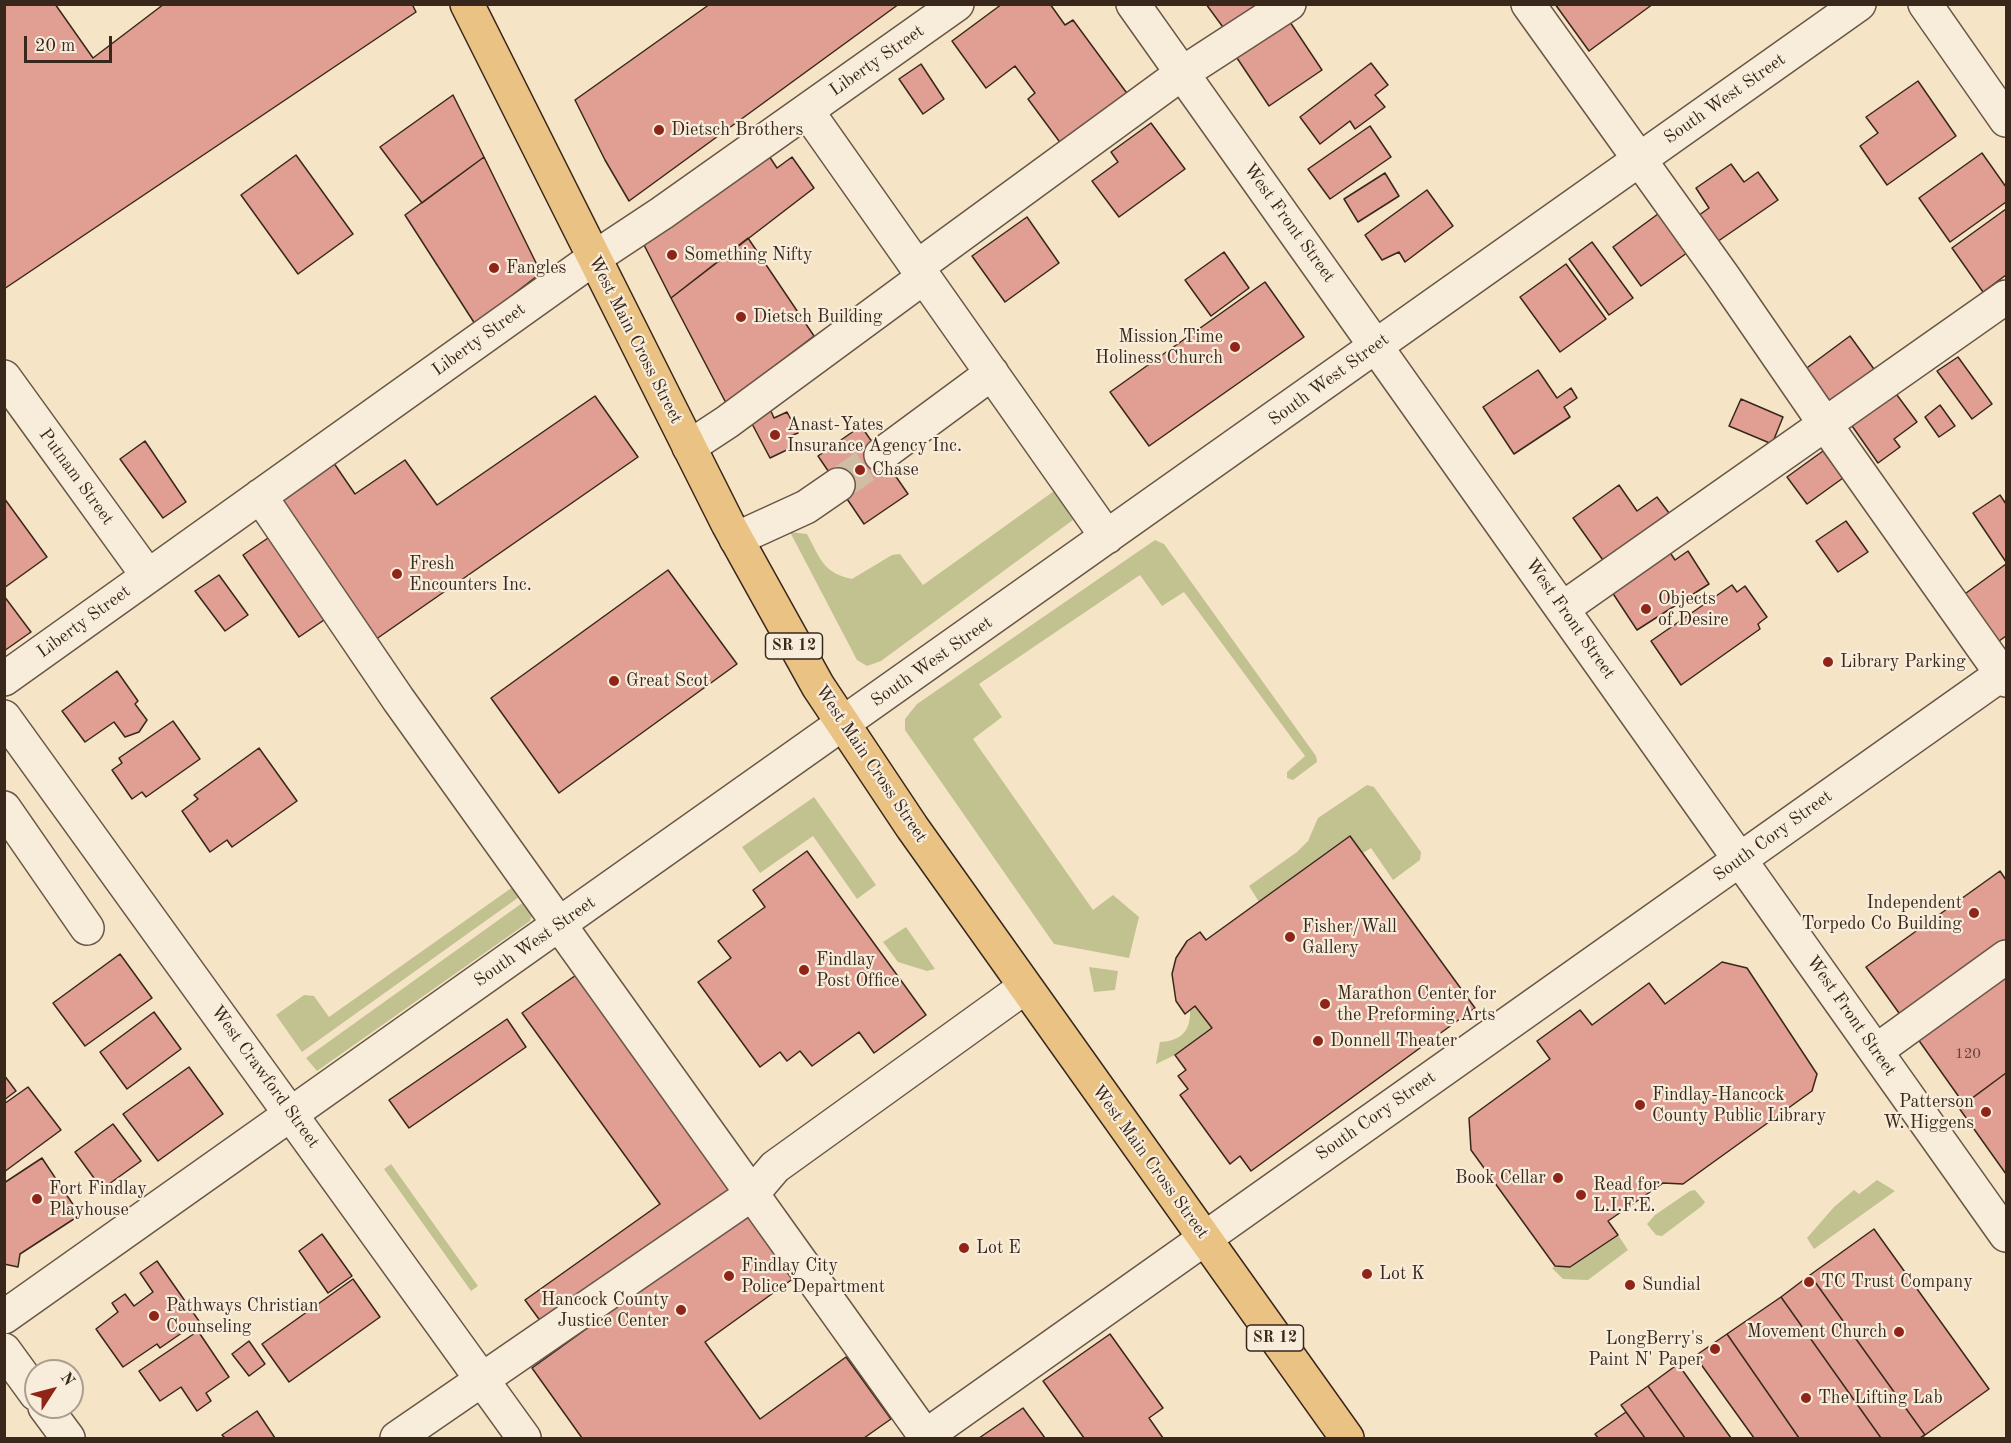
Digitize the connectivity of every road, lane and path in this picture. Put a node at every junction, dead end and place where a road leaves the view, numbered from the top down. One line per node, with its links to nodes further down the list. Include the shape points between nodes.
1 (467, 4): 12 (highway, West Main Cross Street / SR 12)
2 (957, 4): 9 (street, Liberty Street)
3 (1133, 4): 8 (street, West Front Street)
4 (1289, 4): 8 (street)
5 (1528, 4): 11 (street)
6 (1858, 4): 11 (street, South West Street)
7 (1925, 4): 10 (street)
8 (1181, 74): 13 (street); 15 (street, West Front Street)
9 (807, 111): 12 (street, Liberty Street); 13 (street)
10 (2007, 120)
11 (1641, 159): 15 (street, South West Street); 18 (street)
12 (594, 258): 19 (highway, West Main Cross Street / SR 12); 22 (street, Liberty Street)
13 (920, 272): 16 (street); 19 (street, via 727,422)
14 (2007, 297): 18 (street)
15 (1377, 346): 23 (street, South West Street); 26 (street, West Front Street)
16 (992, 373): 20 (street); 23 (street)
17 (4, 377): 25 (street, Putnam Street)
18 (1825, 424): 26 (street); 27 (street)
19 (689, 447): 24 (highway, West Main Cross Street / SR 12)
20 (881, 455)
21 (838, 485): 24 (street, via 806,507)
22 (260, 496): 25 (street, Liberty Street); 33 (street, via 398,699)
23 (1107, 537): 30 (street, South West Street)
24 (736, 539): 30 (highway, West Main Cross Street / SR 12, via 791,641)
25 (148, 576): 28 (street, Liberty Street)
26 (1562, 609): 32 (street, West Front Street)
27 (2005, 675): 32 (street, South Cory Street)
28 (4, 679)
29 (4, 717): 38 (street, West Crawford Street)
30 (843, 725): 33 (street, South West Street); 36 (highway, West Main Cross Street / SR 12)
31 (4, 808): 34 (street)
32 (1741, 859): 37 (street, West Front Street); 41 (street, South Cory Street)
33 (560, 924): 38 (street, South West Street); 39 (street)
34 (87, 928)
35 (2007, 957): 37 (street)
36 (1025, 987): 39 (street, via 775,1167); 41 (highway, West Main Cross Street / SR 12)
37 (1876, 1051): 40 (street, West Front Street)
38 (292, 1114): 42 (street, South West Street); 45 (street, West Crawford Street)
39 (752, 1194): 45 (street); 50 (street)
40 (2007, 1235)
41 (1204, 1238): 50 (street, South Cory Street); 51 (highway, West Main Cross Street / SR 12)
42 (4, 1317)
43 (4, 1350): 44 (street)
44 (24, 1378)
45 (482, 1379): 48 (street); 49 (street, West Crawford Street)
46 (54, 1419): 47 (street)
47 (68, 1438)
48 (397, 1438)
49 (524, 1438)
50 (925, 1438)
51 (1347, 1438)

